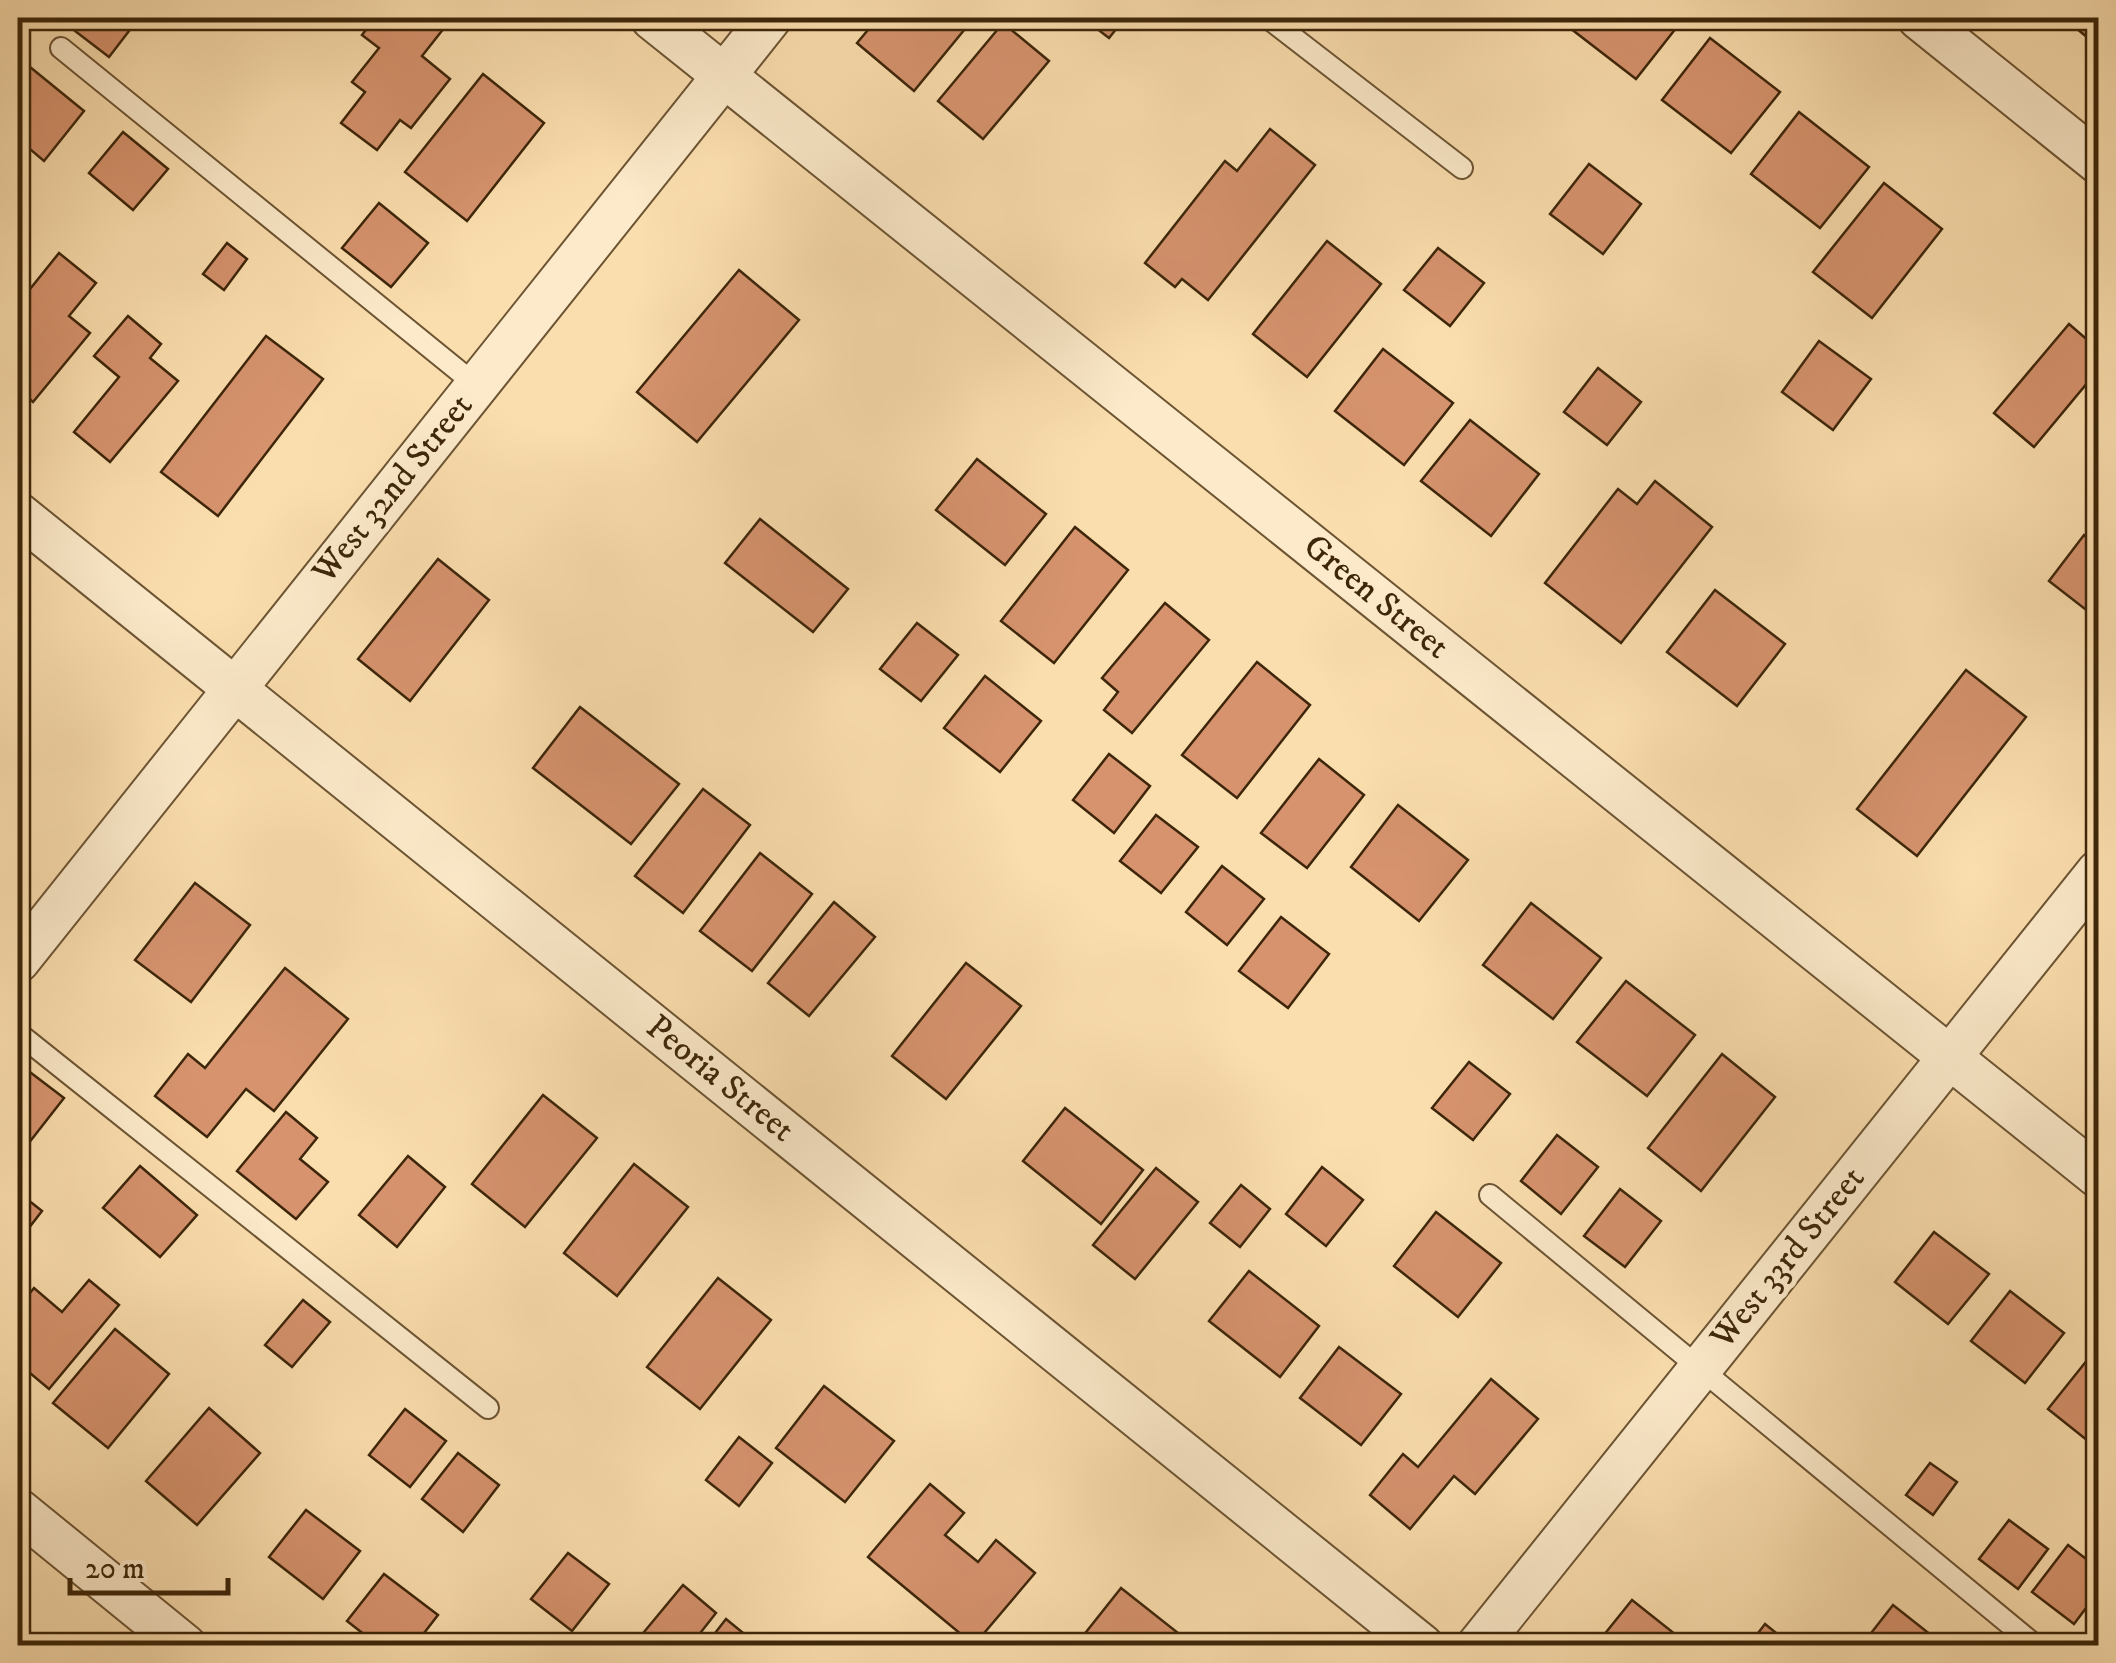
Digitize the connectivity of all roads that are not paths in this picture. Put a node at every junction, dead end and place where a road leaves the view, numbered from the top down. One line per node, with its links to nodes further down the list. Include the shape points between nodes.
1 (652, 18): 6 (street, Green Street)
2 (770, 18): 6 (street, West 32nd Street)
3 (1268, 18): 8 (lane)
4 (1919, 18): 7 (street)
5 (62, 48): 9 (lane)
6 (724, 74): 9 (street, West 32nd Street); 15 (street, Green Street)
7 (2098, 162)
8 (1462, 168)
9 (476, 385): 11 (street, West 32nd Street)
10 (18, 514): 11 (street, Peoria Street)
11 (235, 686): 13 (street, West 32nd Street); 22 (street, Peoria Street)
12 (2098, 872): 15 (street, West 33rd Street)
13 (18, 961)
14 (18, 1033): 19 (lane)
15 (1949, 1056): 16 (street, Green Street); 18 (street, West 33rd Street)
16 (2098, 1176)
17 (1490, 1195): 18 (lane)
18 (1700, 1367): 23 (street, West 33rd Street); 24 (lane)
19 (488, 1408)
20 (18, 1510): 21 (street)
21 (185, 1646)
22 (1422, 1646)
23 (1478, 1646)
24 (2036, 1646)

